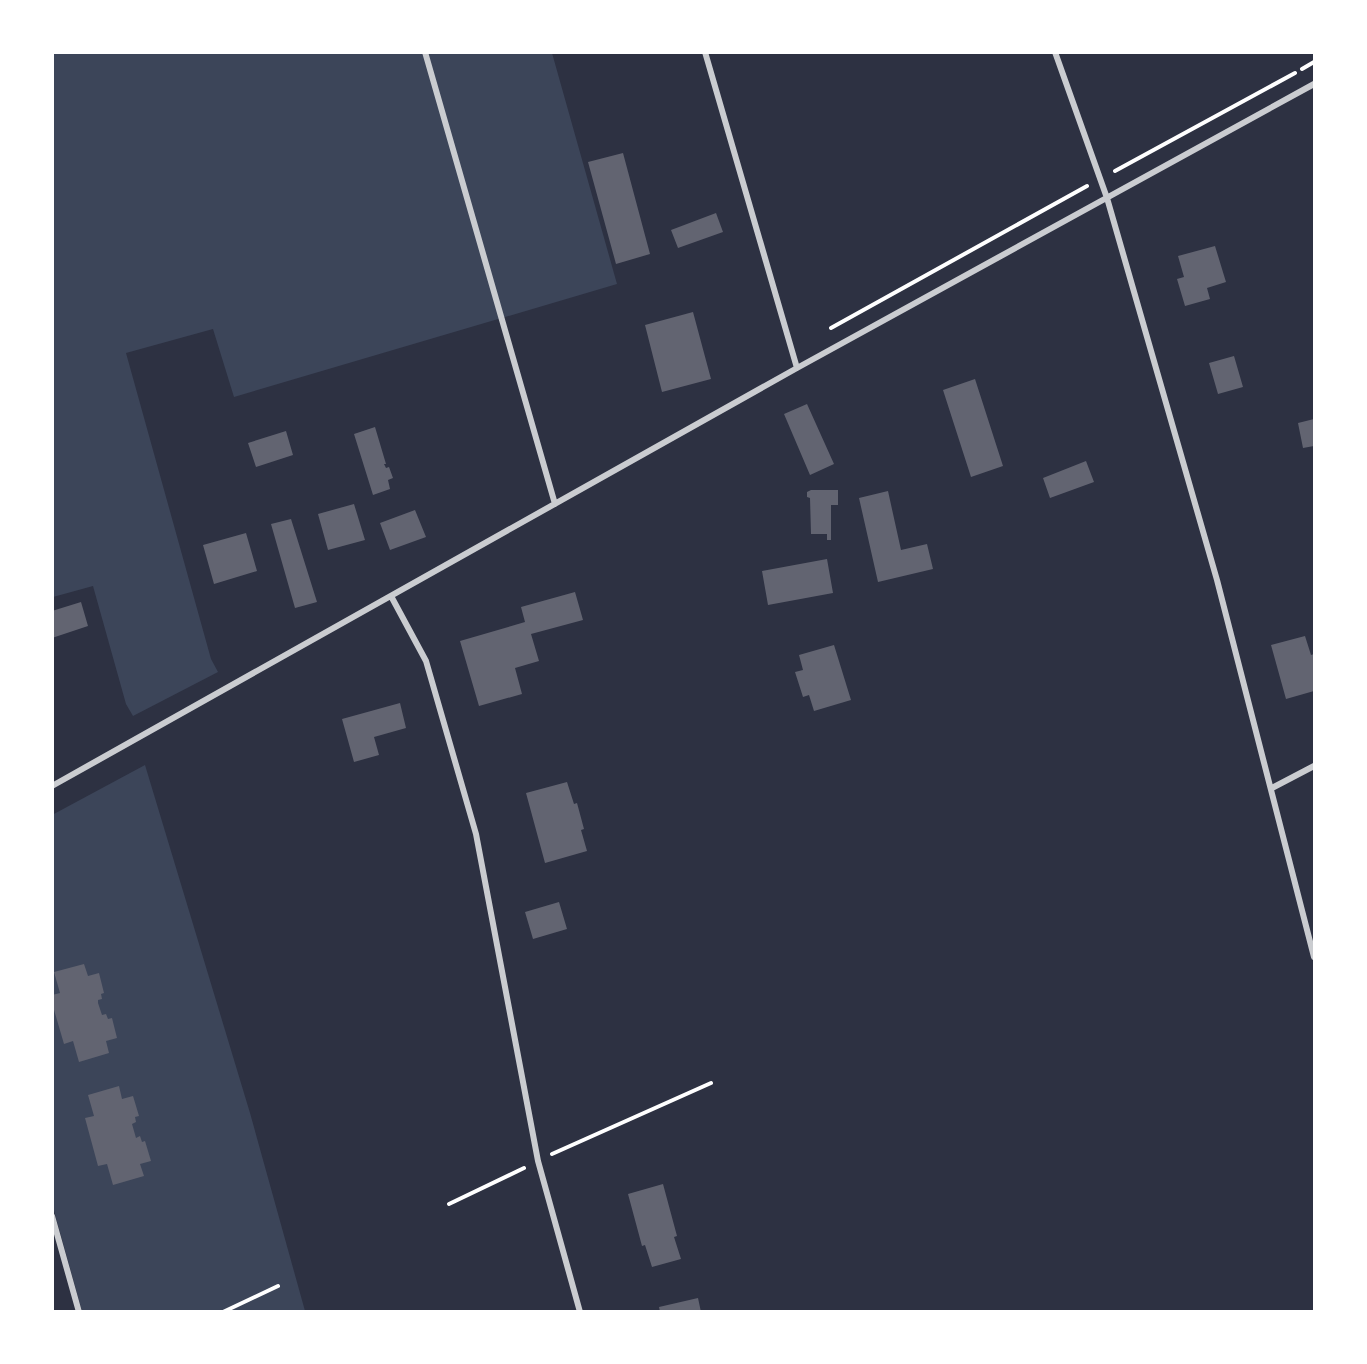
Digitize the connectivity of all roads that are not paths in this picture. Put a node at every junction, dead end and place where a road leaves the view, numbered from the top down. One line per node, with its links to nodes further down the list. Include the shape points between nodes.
1 (425, 52): 7 (street)
2 (705, 52): 6 (street)
3 (1054, 52): 5 (street)
4 (1314, 84): 5 (street)
5 (1107, 198): 6 (street); 11 (street, via 1217,580)
6 (797, 368): 7 (street)
7 (555, 504): 8 (street)
8 (391, 596): 10 (street); 15 (street, via 426,661 476,834 538,1161)
9 (1314, 766): 11 (street)
10 (52, 786)
11 (1272, 788): 12 (street)
12 (1314, 957)
13 (52, 1216): 14 (street)
14 (79, 1311)
15 (580, 1311)

